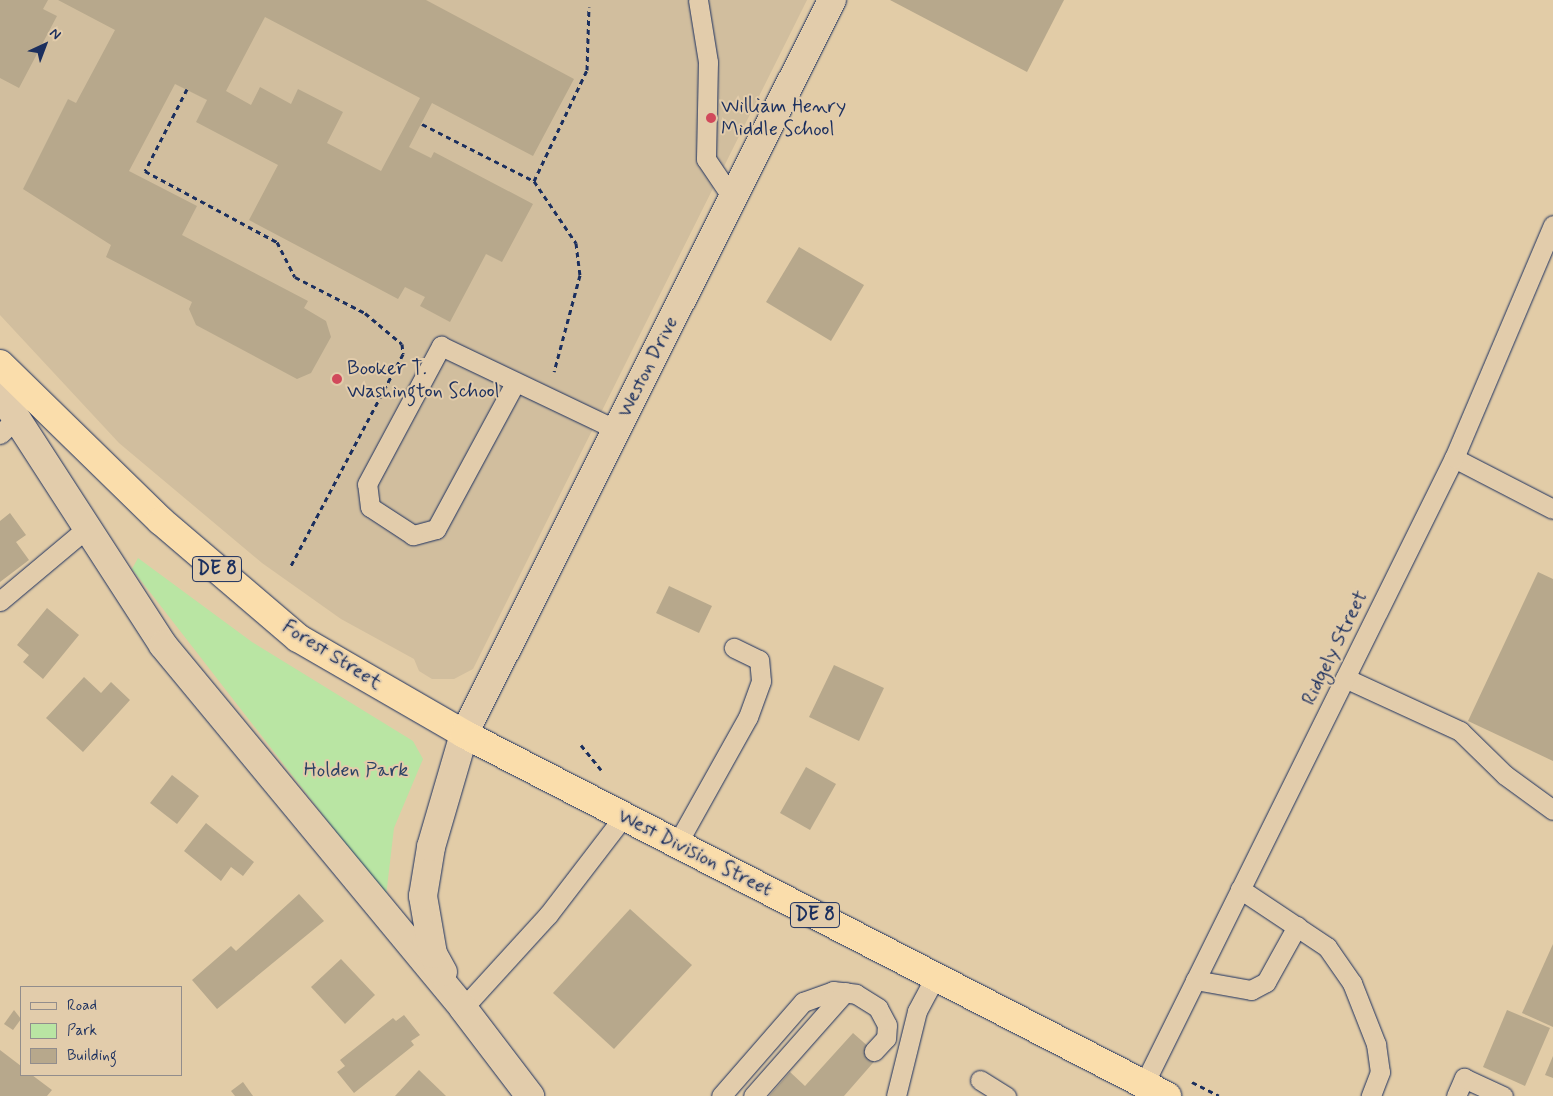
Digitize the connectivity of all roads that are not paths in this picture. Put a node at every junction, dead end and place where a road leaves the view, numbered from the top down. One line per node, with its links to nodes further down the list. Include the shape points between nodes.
1 (698, 0): 3 (lane, via 708,62 706,159)
2 (832, 0): 3 (street, Weston Drive)
3 (732, 199): 9 (street, Weston Drive)
4 (1553, 225): 10 (lane, Ridgely Street)
5 (0, 364): 16 (highway, Forest Street / DE 8, via 161,521 298,638)
6 (515, 383): 6 (lane, via 441,346 367,484 370,507 413,535 436,529); 9 (lane)
7 (0, 393): 8 (street)
8 (8, 426): 12 (street)
9 (617, 430): 16 (street, Weston Drive)
10 (1454, 458): 11 (lane); 15 (lane, Ridgely Street)
11 (1553, 509)
12 (87, 528): 13 (lane); 25 (street, via 163,645)
13 (0, 601)
14 (734, 648): 19 (lane, via 759,660 761,681 748,717)
15 (1345, 678): 17 (lane, via 1460,731 1505,775); 20 (lane, Ridgely Street)
16 (464, 734): 18 (highway, West Division Street / DE 8); 25 (street, via 431,847 423,896 433,954)
17 (1553, 810)
18 (624, 816): 19 (highway, West Division Street / DE 8); 25 (lane, via 548,915)
19 (677, 844): 22 (highway, West Division Street / DE 8)
20 (1240, 889): 21 (lane); 23 (lane, Ridgely Street)
21 (1297, 926): 23 (lane, via 1266,982 1251,990); 34 (lane, via 1327,947 1352,983 1376,1044 1380,1072)
22 (935, 977): 28 (highway, West Division Street / DE 8); 32 (lane, via 917,1011)
23 (1196, 980): 28 (lane, Ridgely Street)
24 (845, 992): 26 (lane, via 878,1008 887,1025 886,1038); 30 (lane, via 833,991 803,1002); 31 (lane)
25 (463, 1008): 29 (street)
26 (874, 1051)
27 (980, 1080): 33 (lane)
28 (1155, 1090)
29 (530, 1096)
30 (721, 1096)
31 (753, 1096)
32 (896, 1096)
33 (1006, 1096)
34 (1371, 1096)
35 (1456, 1096): 36 (lane, via 1464,1078)
36 (1503, 1096)

